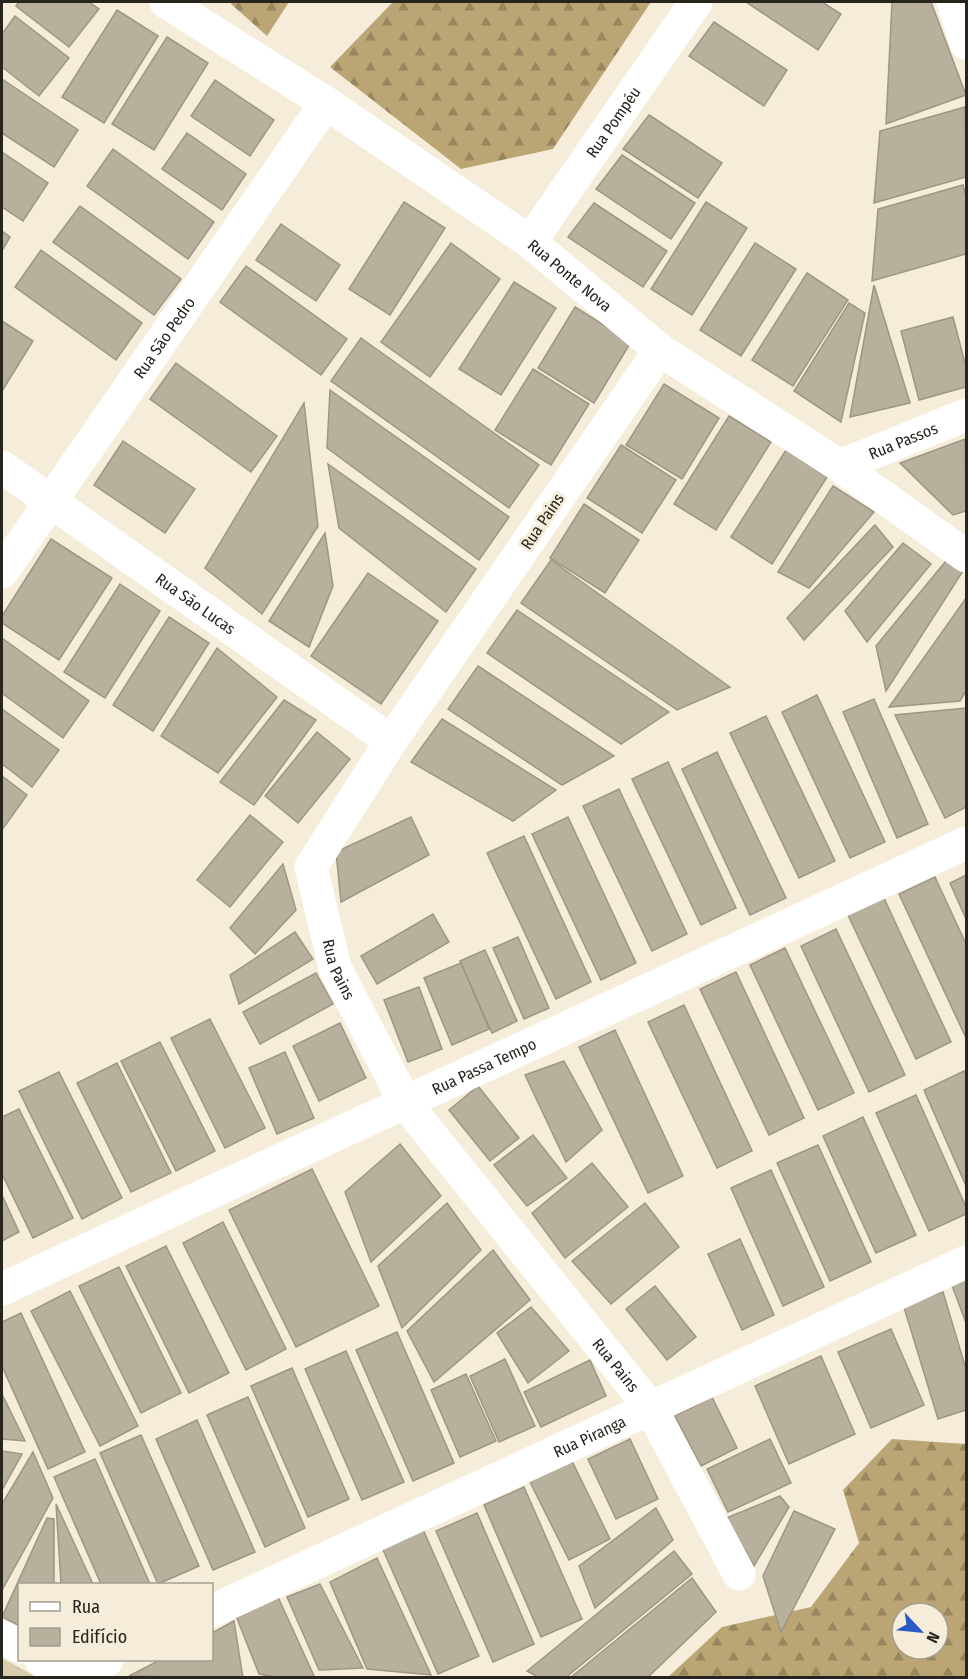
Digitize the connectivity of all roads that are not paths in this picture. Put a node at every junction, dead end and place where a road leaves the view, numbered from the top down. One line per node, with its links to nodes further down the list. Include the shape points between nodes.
1 (166, 2): 5 (street, Rua Ponte Nova)
2 (696, 2): 6 (street, Rua Pompéu)
3 (953, 2): 4 (street)
4 (966, 43)
5 (326, 104): 6 (street, Rua Ponte Nova); 11 (street, Rua São Pedro)
6 (530, 242): 7 (street, Rua Ponte Nova)
7 (660, 350): 9 (street, Rua Ponte Nova); 14 (street, Rua Pains)
8 (966, 415): 9 (street, Rua Passos)
9 (840, 466): 12 (street, Rua Ponte Nova)
10 (2, 467): 11 (street, Rua São Lucas)
11 (50, 502): 13 (street, Rua São Pedro); 14 (street, Rua São Lucas)
12 (966, 556)
13 (2, 572)
14 (391, 741): 16 (street, Rua Pains, via 311,867 335,968)
15 (966, 843): 16 (street, Rua Passa Tempo)
16 (406, 1104): 18 (street, Rua Passa Tempo); 19 (street, Rua Pains)
17 (966, 1262): 19 (street, Rua Piranga)
18 (2, 1289)
19 (650, 1407): 20 (street, Rua Pains); 21 (street, Rua Piranga)
20 (739, 1574)
21 (213, 1611)
22 (2, 1637): 23 (street)
23 (18, 1646)
24 (43, 1661): 26 (street)
25 (103, 1661): 26 (street)
26 (71, 1677)

